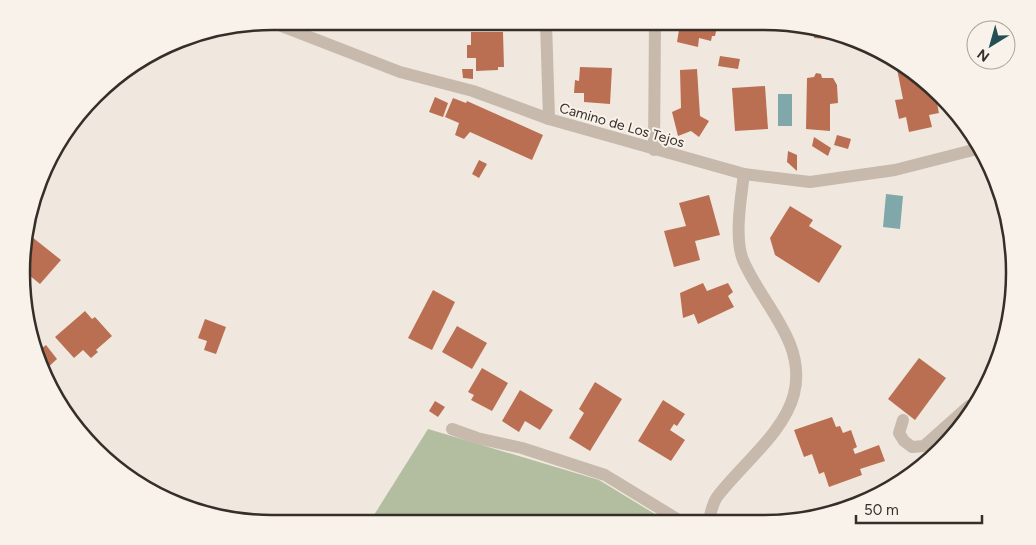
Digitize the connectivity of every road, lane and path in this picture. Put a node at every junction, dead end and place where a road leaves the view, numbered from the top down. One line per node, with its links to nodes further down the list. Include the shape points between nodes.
1 (292, 30): 4 (street, Camino de Los Tejos, via 400,72 473,91)
2 (546, 30): 4 (street)
3 (655, 30): 5 (street)
4 (549, 119): 5 (street, Camino de Los Tejos)
5 (654, 150): 7 (street, Camino de Los Tejos)
6 (973, 150): 7 (street, Camino de Los Tejos, via 895,170 810,182)
7 (744, 174): 12 (street, via 738,220 743,259 790,342 797,366 794,395 784,418 716,499)
8 (960, 414): 9 (street, via 924,446 912,447 904,441 899,433)
9 (903, 420)
10 (452, 429): 11 (street, via 606,475)
11 (671, 515)
12 (710, 515)

